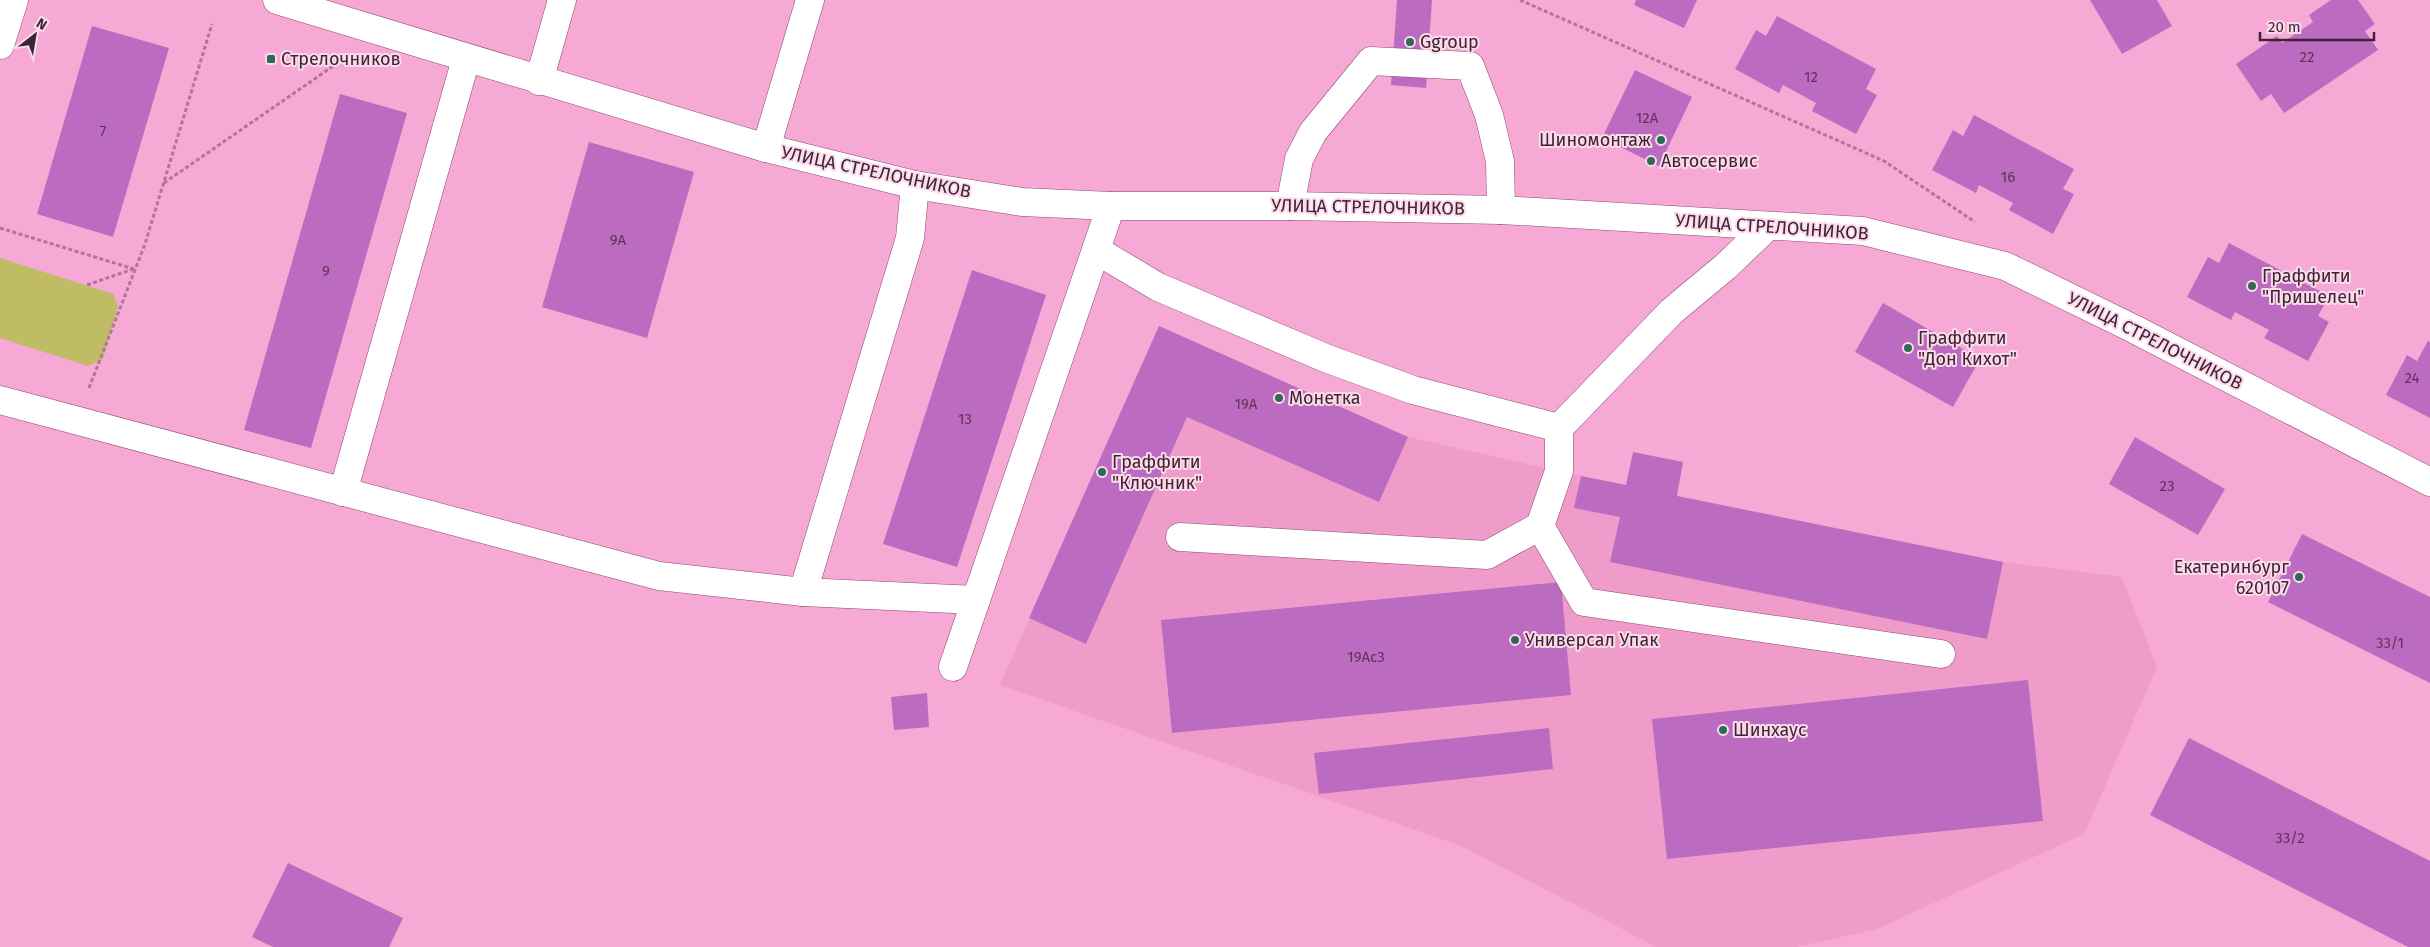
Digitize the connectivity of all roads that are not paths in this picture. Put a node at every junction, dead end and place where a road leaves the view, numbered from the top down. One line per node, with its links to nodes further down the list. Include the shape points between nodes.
1 (14, 0): 5 (main road)
2 (277, 0): 6 (main road, УЛИЦА СТРЕЛОЧНИКОВ)
3 (562, 0): 7 (main road)
4 (810, 0): 8 (main road)
5 (0, 45)
6 (466, 59): 7 (main road, УЛИЦА СТРЕЛОЧНИКОВ); 18 (main road)
7 (539, 81): 8 (main road, УЛИЦА СТРЕЛОЧНИКОВ)
8 (766, 148): 9 (main road, УЛИЦА СТРЕЛОЧНИКОВ)
9 (915, 185): 10 (main road, УЛИЦА СТРЕЛОЧНИКОВ, via 1022,202); 21 (main road, via 910,238)
10 (1111, 206): 11 (main road, УЛИЦА СТРЕЛОЧНИКОВ); 14 (main road)
11 (1290, 206): 12 (main road, УЛИЦА СТРЕЛОЧНИКОВ); 12 (main road, via 1299,159 1313,132 1371,61 1470,66 1489,115 1500,161)
12 (1501, 210): 13 (main road, УЛИЦА СТРЕЛОЧНИКОВ)
13 (1768, 226): 16 (main road, via 1672,311); 17 (main road, УЛИЦА СТРЕЛОЧНИКОВ, via 1863,231 2004,266 2132,328)
14 (1096, 250): 16 (main road, via 1158,287 1328,359 1413,390); 22 (main road)
15 (0, 400): 18 (main road)
16 (1559, 428): 19 (main road, via 1559,471)
17 (2430, 482)
18 (344, 492): 21 (main road, via 659,576)
19 (1540, 526): 20 (main road, via 1487,555); 23 (main road, via 1584,602)
20 (1180, 537)
21 (803, 592): 22 (main road)
22 (976, 600): 24 (main road)
23 (1941, 654)
24 (954, 667)

